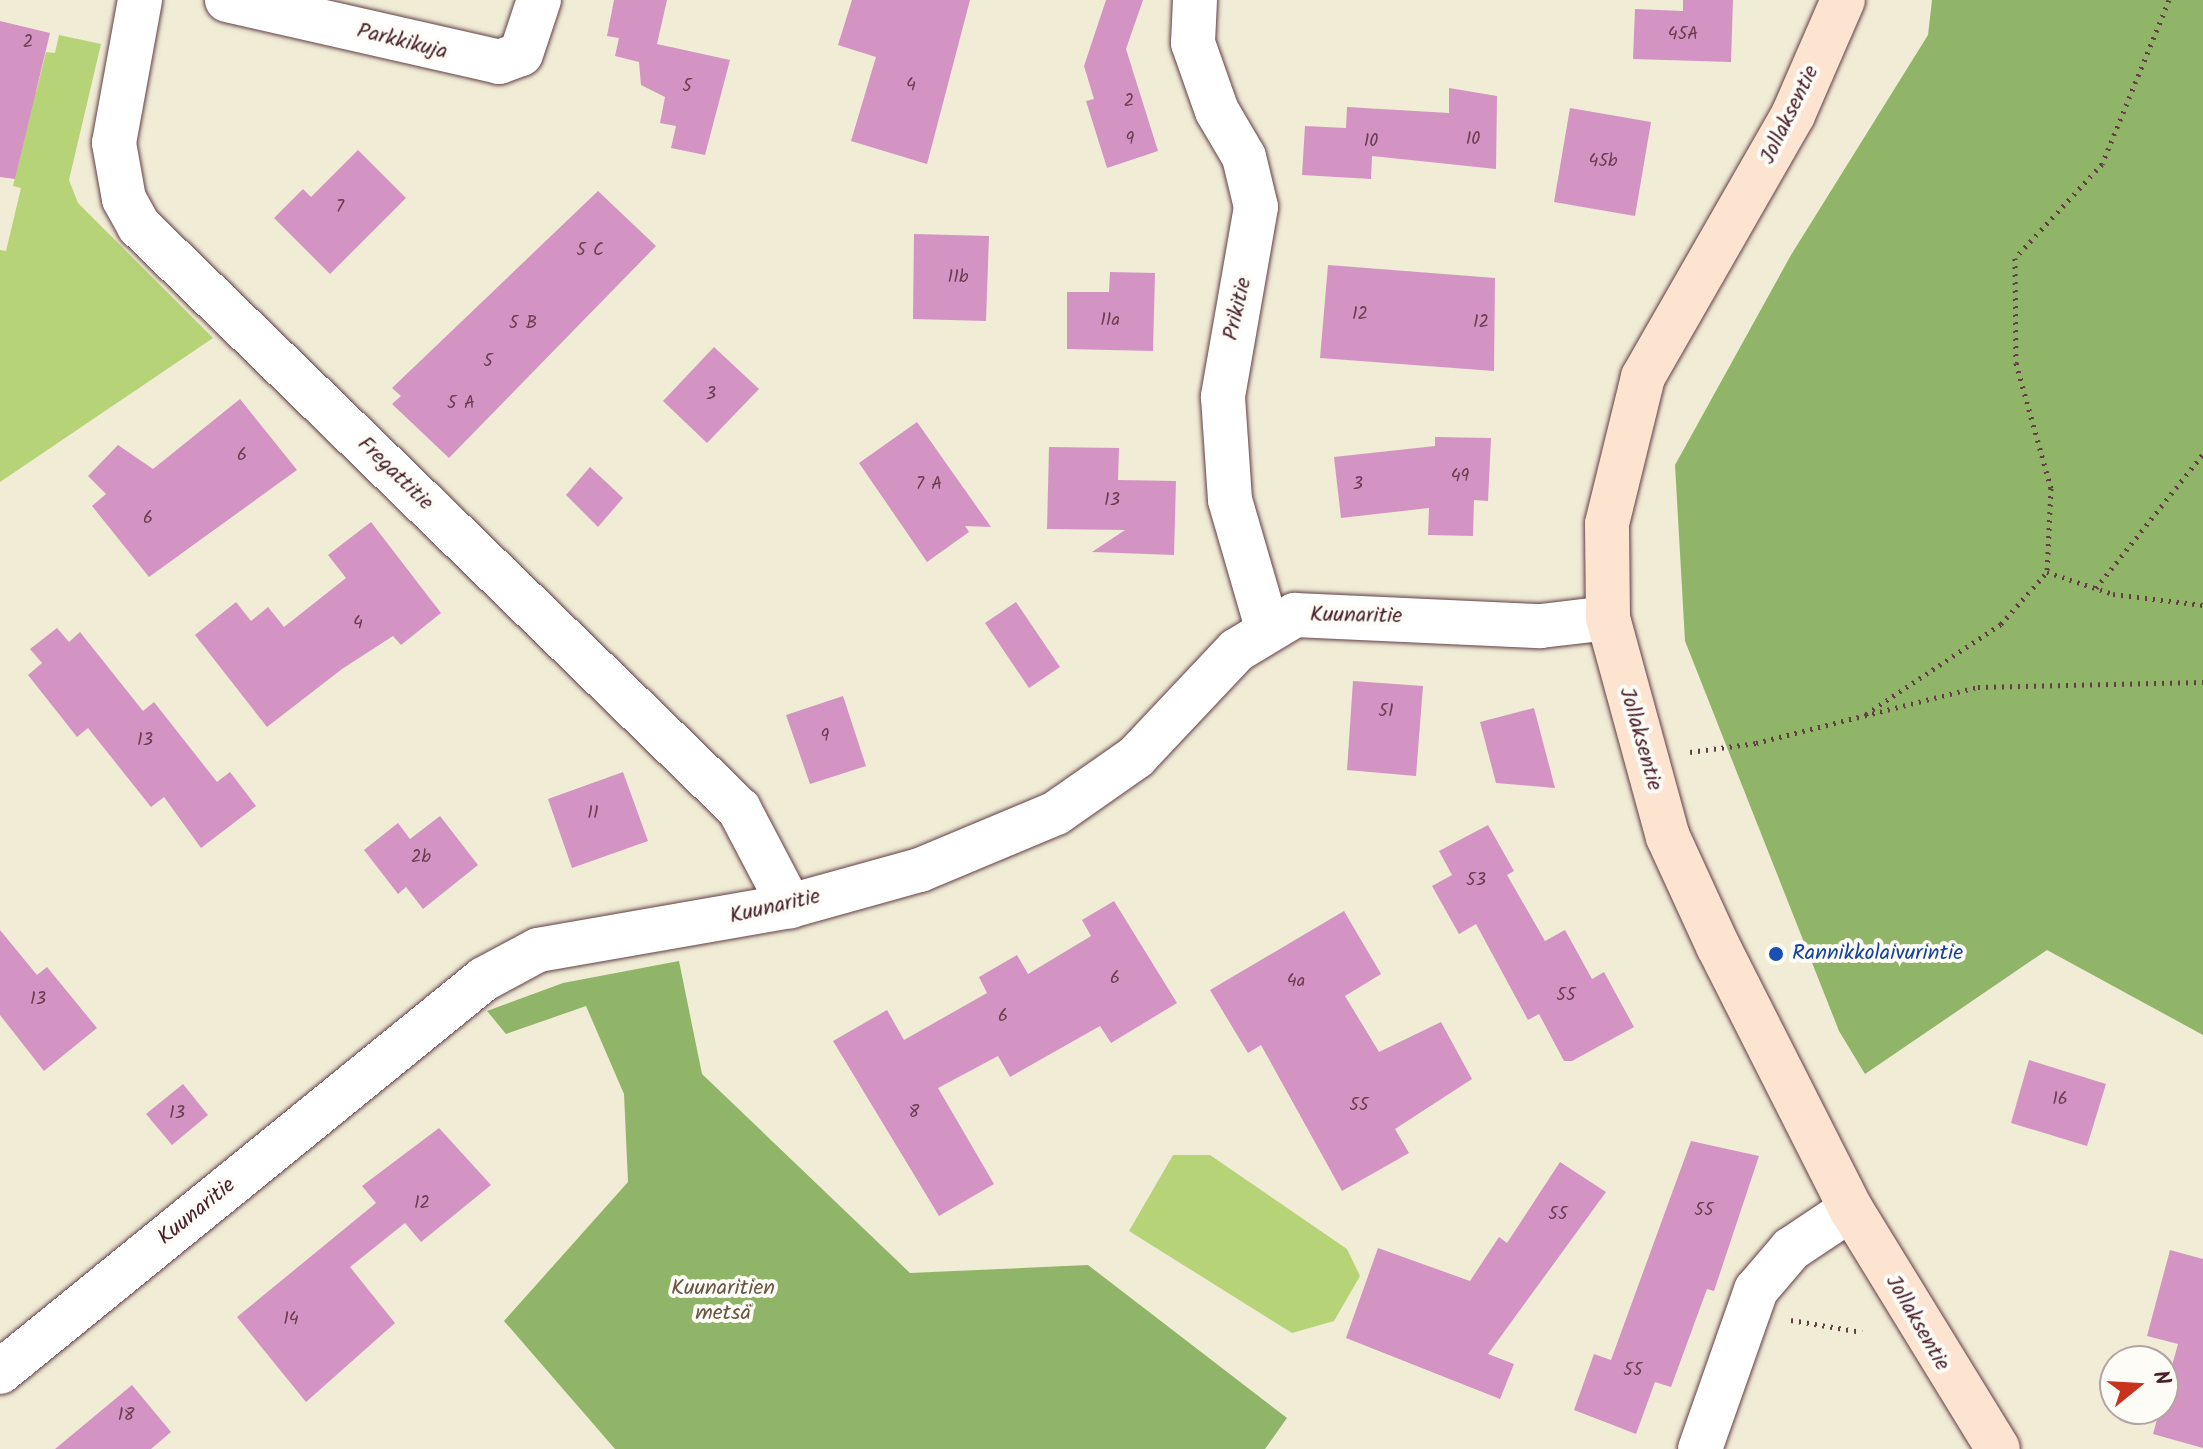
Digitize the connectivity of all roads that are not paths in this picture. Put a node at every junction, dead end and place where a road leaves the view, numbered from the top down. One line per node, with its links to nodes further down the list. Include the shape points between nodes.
1 (140, 0): 8 (street, Fregattitie, via 114,143 124,199 139,226 739,809)
2 (227, 0): 3 (street, Parkkikuja, via 499,62 521,54)
3 (539, 0)
4 (1195, 0): 7 (street, Prikitie, via 1193,43 1217,111 1244,157 1256,207 1223,397 1230,500)
5 (1843, 0): 6 (main road, Jollaksentie, via 1793,115 1643,377 1607,524)
6 (1608, 618): 7 (street, Kuunaritie, via 1541,626 1326,614); 9 (main road, Jollaksentie, via 1668,837)
7 (1267, 627): 8 (street, Kuunaritie, via 1136,757 1056,813 920,870)
8 (790, 906): 10 (street, Kuunaritie, via 538,950 484,979)
9 (1851, 1209): 11 (street, via 1791,1249 1756,1290); 12 (main road, Jollaksentie)
10 (0, 1372)
11 (1700, 1449)
12 (1998, 1449)

